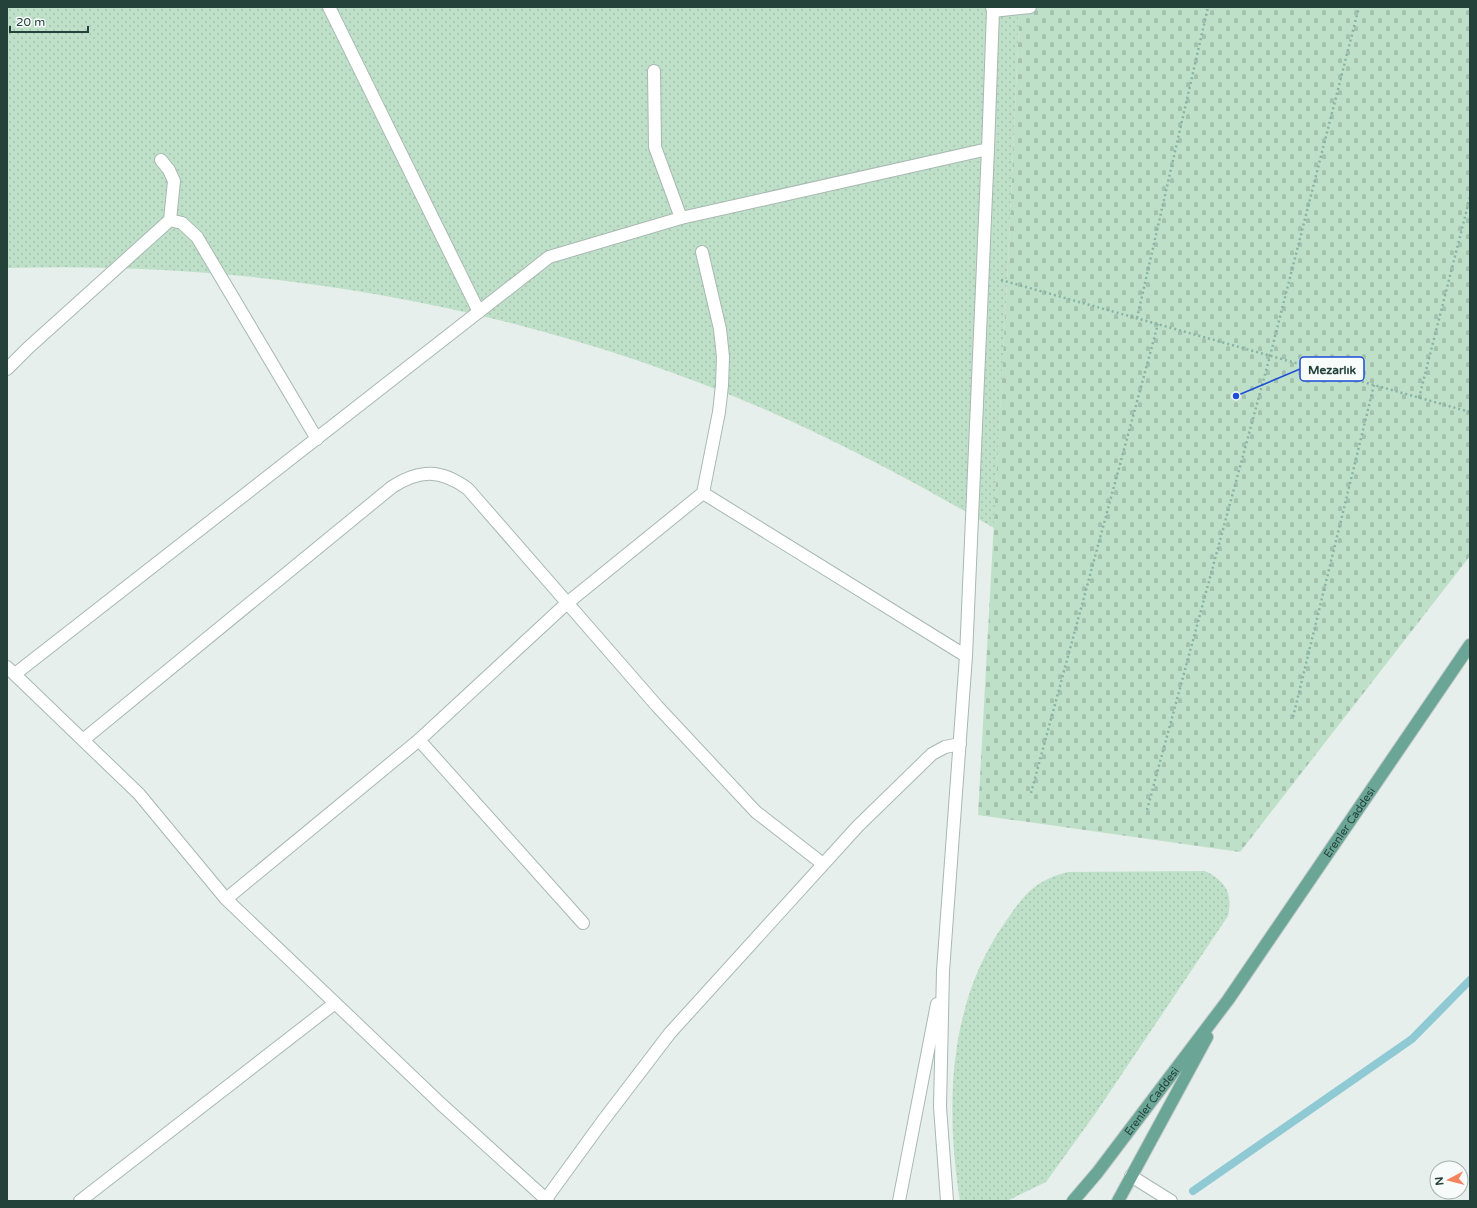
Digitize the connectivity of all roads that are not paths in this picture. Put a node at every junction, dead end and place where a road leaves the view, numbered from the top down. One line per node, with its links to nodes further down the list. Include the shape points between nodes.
1 (328, 7): 10 (street)
2 (1030, 7): 3 (street)
3 (992, 9): 5 (street)
4 (654, 72): 7 (street, via 655,147)
5 (988, 149): 7 (street); 16 (street)
6 (161, 160): 8 (street, via 174,181)
7 (682, 218): 10 (street, via 549,257)
8 (170, 220): 11 (street); 12 (street, via 182,223 197,237)
9 (702, 252): 13 (street, via 720,329 723,357 719,412)
10 (479, 312): 12 (street)
11 (7, 369)
12 (317, 439): 17 (street)
13 (703, 493): 14 (street); 16 (street)
14 (566, 604): 18 (street, via 468,489 444,475 417,474 392,487); 19 (street); 21 (street, via 656,706 756,812)
15 (1470, 645): 25 (main road, Erenler Caddesi)
16 (966, 656): 20 (street)
17 (11, 671): 18 (street)
18 (83, 740): 22 (street, via 140,794)
19 (419, 740): 22 (street); 23 (street)
20 (960, 744): 21 (street, via 945,747 932,754); 24 (street)
21 (823, 864): 28 (street, via 670,1033)
22 (226, 899): 26 (street)
23 (582, 923)
24 (943, 972): 30 (street); 31 (street, via 940,1107)
25 (1228, 1000): 27 (main road, Erenler Caddesi); 32 (main road, Erenler Caddesi)
26 (335, 1003): 28 (street); 29 (street)
27 (1132, 1176): 33 (main road, Erenler Caddesi); 34 (street)
28 (547, 1200)
29 (80, 1201)
30 (899, 1201)
31 (947, 1201)
32 (1073, 1201)
33 (1118, 1201)
34 (1171, 1201)

